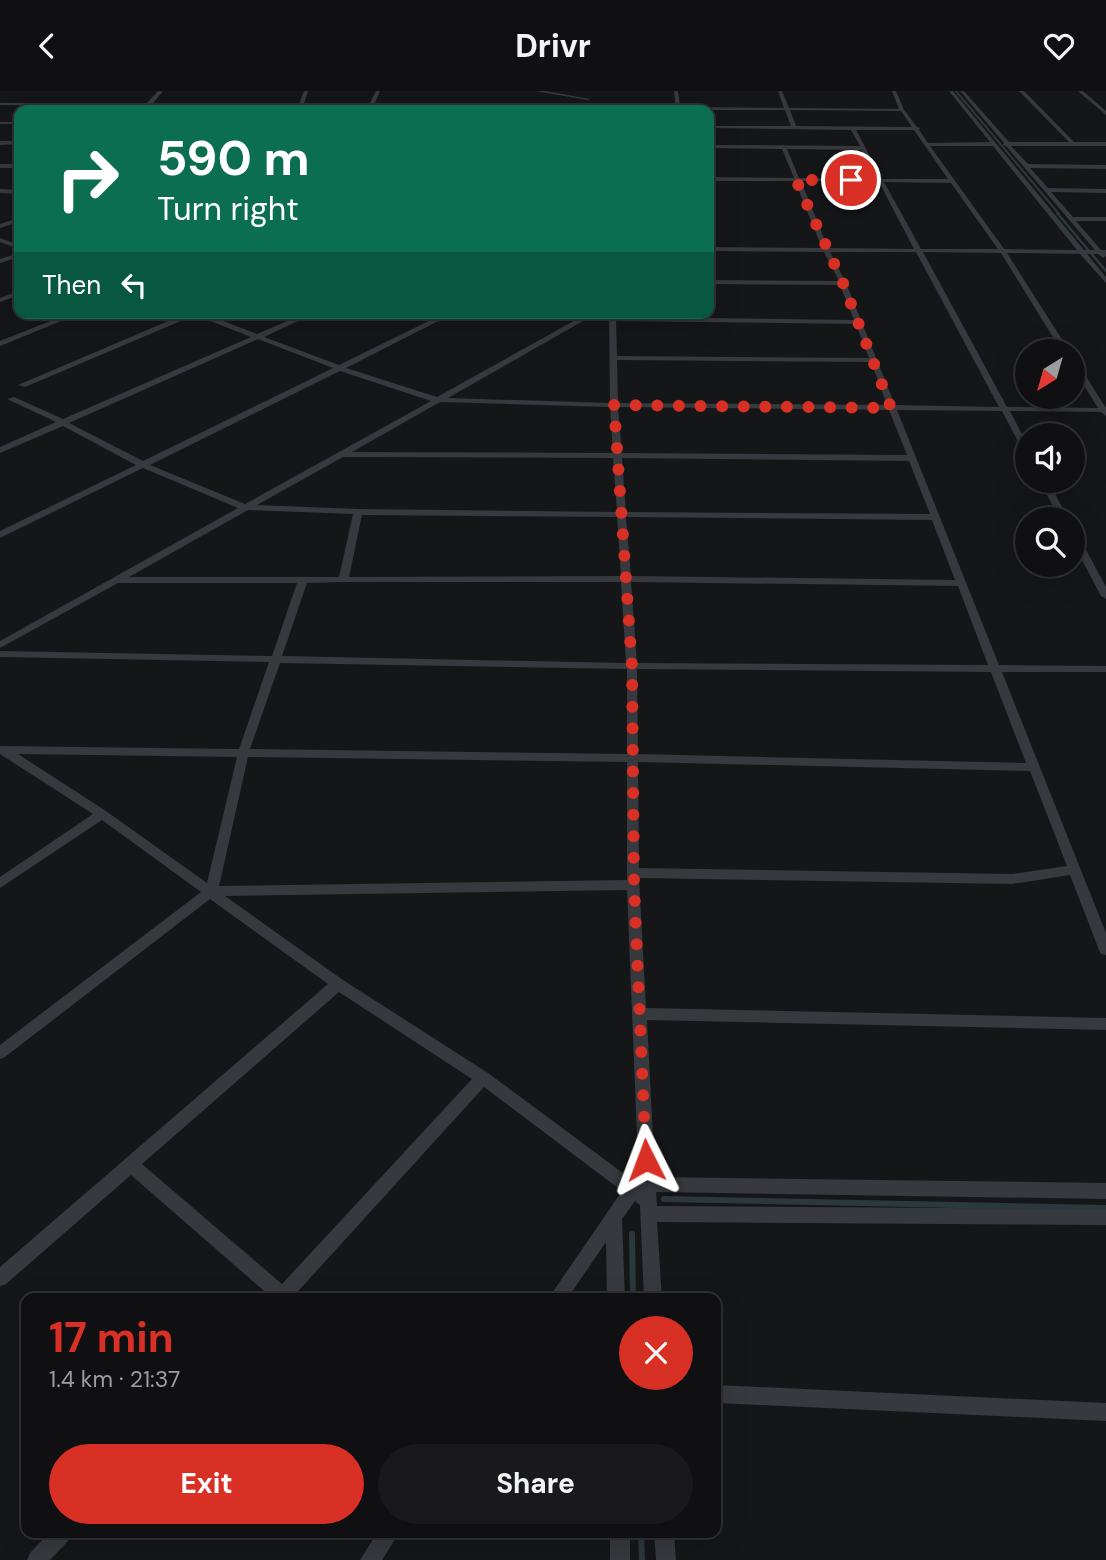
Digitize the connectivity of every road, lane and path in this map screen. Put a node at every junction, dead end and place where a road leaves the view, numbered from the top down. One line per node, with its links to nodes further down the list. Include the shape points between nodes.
1 (161, 91): 12 (street)
2 (536, 91): 9 (street)
3 (780, 91): 14 (street)
4 (894, 91): 15 (street)
5 (951, 91): 22 (street)
6 (962, 91): 23 (street)
7 (1021, 91): 24 (street)
8 (1080, 91): 16 (street)
9 (589, 99)
10 (0, 104): 11 (street)
11 (36, 105)
12 (149, 105)
13 (714, 109): 14 (street)
14 (788, 109): 15 (street); 18 (street)
15 (902, 110): 20 (street)
16 (1106, 114)
17 (714, 127): 18 (street)
18 (794, 127): 19 (street)
19 (852, 128): 20 (street); 28 (street)
20 (918, 129): 21 (street)
21 (929, 144): 22 (street); 34 (street)
22 (994, 144): 43 (street)
23 (1005, 144): 24 (street); 29 (street)
24 (1073, 144): 25 (street)
25 (1106, 144)
26 (714, 146): 27 (street)
27 (783, 147): 28 (street); 32 (street)
28 (863, 148): 33 (street)
29 (1025, 166): 30 (street); 35 (street)
30 (1106, 167)
31 (714, 179): 32 (street)
32 (796, 180): 33 (street); 41 (street)
33 (879, 180): 34 (street); 40 (street)
34 (954, 181): 42 (street)
35 (1045, 190): 36 (street); 37 (street)
36 (1106, 191)
37 (1069, 219): 38 (street); 44 (street)
38 (1106, 219)
39 (714, 249): 41 (street)
40 (916, 249): 41 (street); 42 (street); 70 (street)
41 (826, 250): 48 (street)
42 (1003, 252): 43 (street); 59 (street)
43 (1084, 252): 44 (street); 46 (street)
44 (1100, 252): 45 (street)
45 (1106, 259)
46 (1106, 281)
47 (714, 282): 48 (street)
48 (843, 283): 57 (street)
49 (714, 318): 57 (street)
50 (63, 319): 60 (street)
51 (180, 319): 65 (street)
52 (210, 319): 58 (street)
53 (298, 319): 58 (street)
54 (439, 319): 63 (street)
55 (583, 319): 67 (street)
56 (613, 319): 61 (street)
57 (856, 321): 62 (street)
58 (258, 337): 63 (street); 72 (street)
59 (1058, 339)
60 (0, 344)
61 (613, 358): 62 (street); 68 (street)
62 (873, 360): 69 (street)
63 (339, 368): 67 (street); 78 (street)
64 (1085, 380): 71 (street)
65 (22, 385)
66 (11, 399): 72 (street)
67 (438, 400): 68 (street); 75 (street)
68 (614, 405): 69 (street); 76 (street)
69 (891, 408): 70 (street); 77 (street)
70 (1004, 409): 71 (street); 73 (street)
71 (1105, 411)
72 (62, 422): 74 (street); 78 (street)
73 (1015, 429)
74 (0, 450)
75 (339, 454): 76 (street); 79 (street)
76 (618, 455): 77 (street); 81 (street)
77 (912, 458): 82 (street)
78 (141, 464): 79 (street); 83 (street)
79 (242, 507): 80 (street); 86 (street)
80 (358, 512): 81 (street); 88 (street)
81 (622, 515): 82 (street); 85 (street)
82 (934, 517): 89 (street)
83 (0, 535)
84 (1085, 557): 90 (street)
85 (625, 579): 88 (street); 89 (street); 94 (street)
86 (116, 580): 87 (street); 91 (street)
87 (303, 580): 88 (street); 93 (street)
88 (343, 580)
89 (960, 583): 95 (street)
90 (1106, 596)
91 (0, 645)
92 (0, 654): 93 (street)
93 (275, 661): 94 (street); 98 (street)
94 (632, 666): 95 (street); 99 (street)
95 (995, 669): 96 (street); 100 (street)
96 (1106, 669)
97 (0, 749): 98 (street); 101 (street)
98 (243, 754): 99 (street); 105 (street)
99 (633, 758): 100 (street); 103 (street)
100 (1034, 767): 102 (street)
101 (102, 814): 104 (street); 105 (street)
102 (1073, 870): 103 (street, via 1012,879); 106 (street)
103 (633, 879): 105 (street); 108 (street)
104 (0, 883)
105 (211, 891): 107 (street); 110 (street)
106 (1106, 950)
107 (338, 984): 111 (street); 112 (street)
108 (638, 1014): 109 (street); 113 (street)
109 (1106, 1024)
110 (0, 1053)
111 (483, 1078): 113 (street); 120 (street)
112 (130, 1164): 118 (street); 119 (street)
113 (640, 1187): 114 (street); 115 (street); 116 (street)
114 (1106, 1191)
115 (648, 1207): 117 (street); 123 (street)
116 (614, 1217): 121 (street); 122 (street)
117 (1106, 1217)
118 (0, 1278)
119 (276, 1293)
120 (285, 1293)
121 (560, 1293)
122 (615, 1293)
123 (653, 1293)
124 (721, 1394): 125 (street)
125 (1106, 1412)
126 (57, 1538): 130 (street)
127 (385, 1538): 131 (street)
128 (620, 1538): 132 (street)
129 (664, 1538): 133 (street)
130 (37, 1560)
131 (370, 1560)
132 (620, 1560)
133 (666, 1560)

